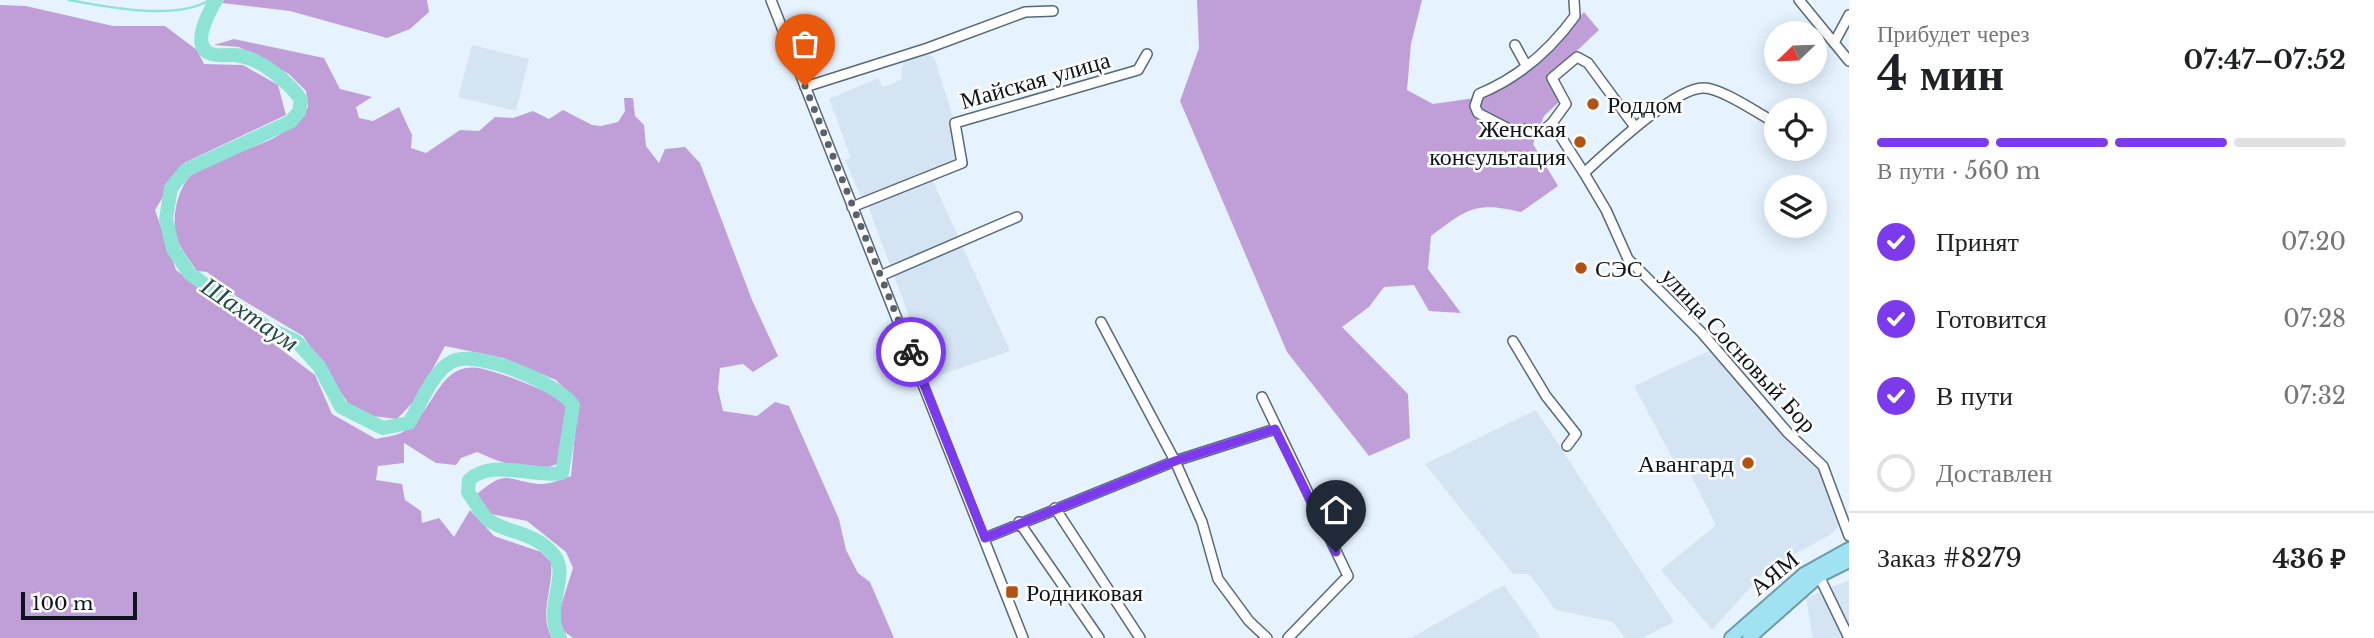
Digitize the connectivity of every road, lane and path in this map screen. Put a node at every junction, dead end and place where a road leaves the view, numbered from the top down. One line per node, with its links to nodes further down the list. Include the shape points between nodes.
1 (771, 0): 11 (street)
2 (1574, 0): 10 (street, via 1575,16 1570,24 1546,52)
3 (1799, 0): 6 (street)
4 (1054, 11): 11 (street, via 1026,12)
5 (1849, 15): 6 (street)
6 (1833, 43): 9 (street)
7 (1515, 45): 10 (street)
8 (1147, 54): 16 (street, Майская улица, via 1138,70 955,123 962,163)
9 (1849, 61)
10 (1526, 65): 13 (street, via 1479,94 1478,113 1508,129 1544,130)
11 (805, 86): 16 (street)
12 (1764, 117): 14 (street, via 1704,87 1689,91)
13 (1552, 123): 14 (street, via 1566,104 1552,78 1577,57 1588,63); 15 (street, улица Сосновый Бор)
14 (1635, 127): 15 (street)
15 (1584, 173): 27 (street, улица Сосновый Бор, via 1628,259 1823,466)
16 (852, 207): 18 (street)
17 (1017, 217): 18 (street)
18 (880, 276): 28 (street)
19 (1101, 322): 24 (street)
20 (1513, 341): 23 (street, via 1546,396 1576,434)
21 (1262, 397): 22 (street)
22 (1275, 429): 24 (street); 36 (street, via 1348,576)
23 (1567, 446)
24 (1175, 461): 25 (street); 35 (street, via 1202,522 1218,579 1248,621)
25 (1055, 508): 26 (street); 34 (street)
26 (1019, 522): 28 (street); 33 (street)
27 (1849, 537)
28 (985, 538): 32 (street)
29 (1849, 549): 37 (highway, АЯМ, via 1795,581)
30 (1849, 561): 31 (highway, АЯМ)
31 (1819, 576): 38 (highway, АЯМ); 39 (street)
32 (1023, 638)
33 (1099, 638)
34 (1140, 638)
35 (1267, 638)
36 (1288, 638)
37 (1731, 638)
38 (1749, 638)
39 (1849, 638)

